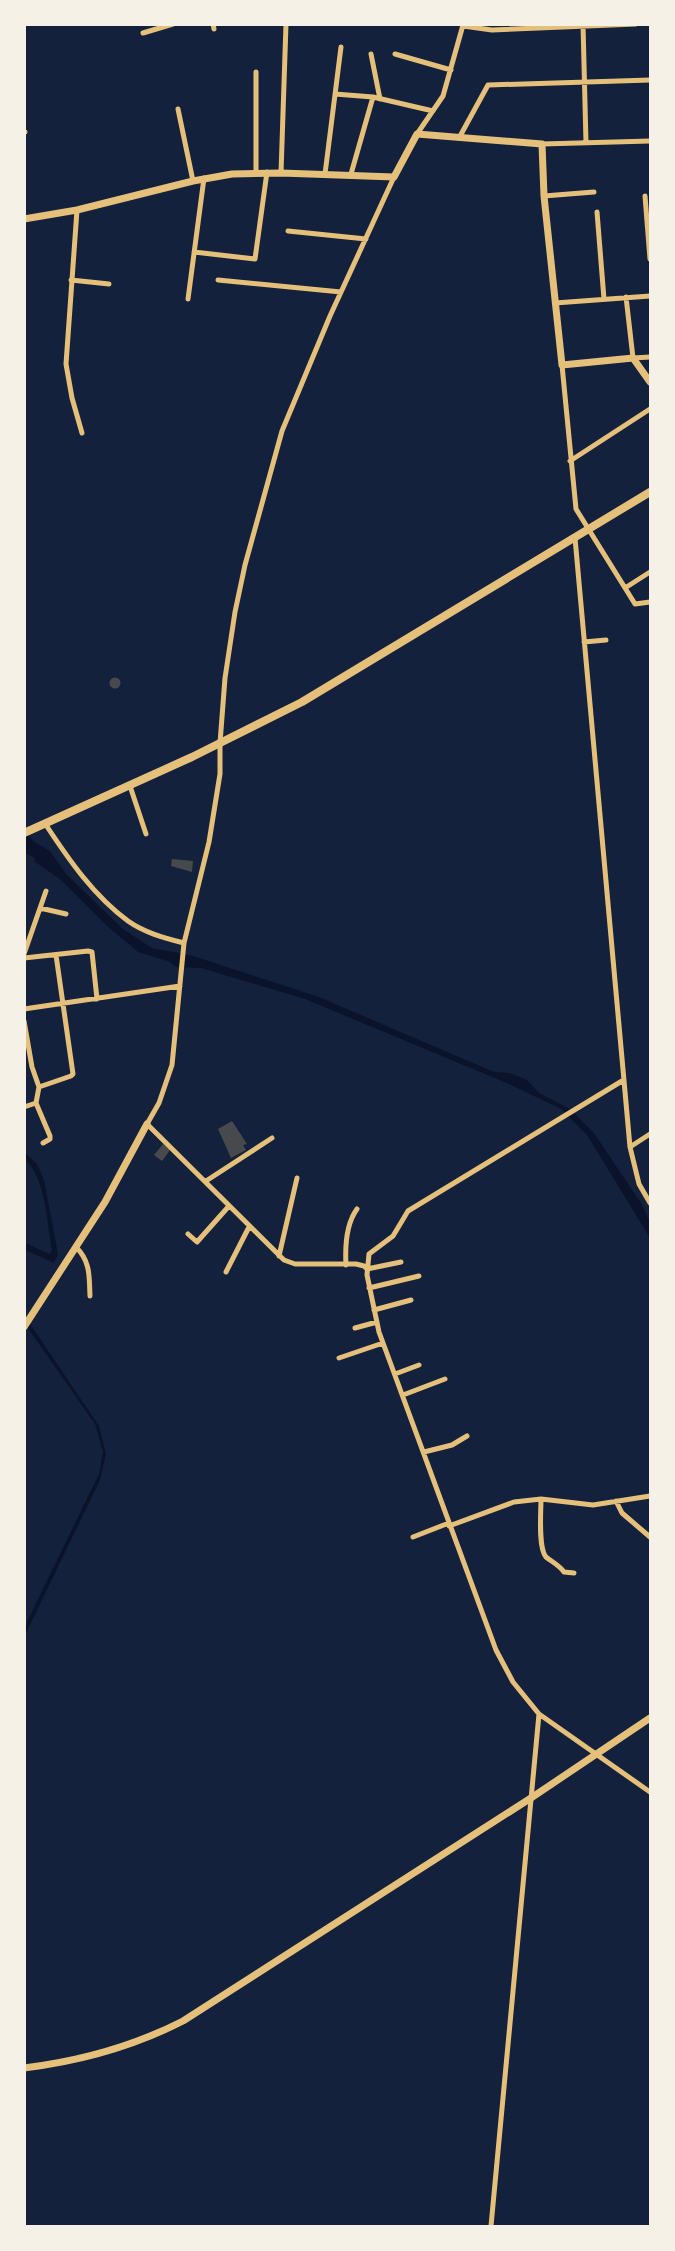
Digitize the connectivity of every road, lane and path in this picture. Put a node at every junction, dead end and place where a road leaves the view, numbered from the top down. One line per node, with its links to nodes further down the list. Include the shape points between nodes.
1 (173, 24): 7 (street)
2 (286, 24): 27 (street)
3 (636, 24): 5 (street)
4 (463, 25): 6 (street); 11 (street)
5 (583, 25): 6 (street); 14 (street)
6 (493, 27)
7 (144, 33)
8 (341, 47): 15 (street)
9 (371, 54): 17 (street)
10 (395, 54): 11 (street)
11 (451, 70): 19 (street)
12 (256, 72): 26 (street)
13 (650, 80): 14 (street)
14 (584, 81): 21 (street, via 488,85); 23 (street)
15 (335, 94): 16 (street); 28 (street)
16 (373, 97): 17 (street); 29 (street)
17 (380, 99): 19 (street)
18 (178, 109): 32 (street)
19 (433, 111): 20 (street)
20 (417, 134): 21 (street); 30 (street)
21 (459, 138): 24 (street)
22 (650, 141): 23 (street)
23 (586, 143): 24 (street)
24 (542, 144): 34 (street)
25 (267, 172): 26 (street); 27 (street); 41 (street, via 255,259)
26 (256, 173): 31 (street)
27 (281, 173): 28 (street)
28 (325, 174): 29 (street)
29 (351, 174): 30 (street)
30 (394, 177): 40 (street)
31 (204, 178): 32 (street); 41 (street)
32 (193, 181): 36 (street)
33 (594, 192): 34 (street)
34 (544, 196): 51 (street)
35 (645, 196): 42 (street)
36 (77, 210): 38 (street); 43 (street)
37 (597, 212): 50 (street)
38 (24, 219)
39 (288, 231): 40 (street)
40 (366, 239): 46 (street)
41 (194, 253): 49 (street)
42 (650, 259)
43 (71, 279): 45 (street); 57 (street, via 66,364)
44 (218, 281): 46 (street)
45 (109, 284)
46 (341, 292): 67 (street, via 282,431 250,546 235,612)
47 (650, 296): 48 (street)
48 (626, 297): 50 (street); 53 (street)
49 (188, 299)
50 (604, 299): 51 (street)
51 (555, 303): 54 (street)
52 (650, 357): 53 (street)
53 (633, 358): 54 (street); 55 (street)
54 (562, 365): 58 (street)
55 (650, 382)
56 (650, 410): 58 (street)
57 (82, 433)
58 (570, 461): 60 (street, via 576,509)
59 (650, 492): 60 (main road)
60 (590, 530): 61 (main road); 63 (street)
61 (575, 538): 66 (street); 67 (main road, via 302,702)
62 (650, 572): 63 (street)
63 (625, 588): 64 (street, via 635,604)
64 (650, 603)
65 (606, 640): 66 (street)
66 (584, 642): 83 (street)
67 (220, 743): 68 (main road); 75 (street, via 209,842)
68 (130, 786): 69 (main road); 71 (street)
69 (46, 825): 70 (main road); 75 (street, via 70,863 128,921)
70 (29, 832)
71 (146, 834)
72 (46, 891): 73 (street)
73 (40, 908): 74 (street); 77 (street)
74 (66, 914)
75 (184, 943): 78 (street)
76 (56, 955): 77 (street); 79 (street, via 92,953); 80 (street)
77 (24, 956)
78 (180, 986): 79 (street); 87 (street, via 168,1081)
79 (97, 999): 80 (street)
80 (63, 1005): 81 (street); 84 (street, via 73,1074)
81 (24, 1009)
82 (24, 1021): 84 (street)
83 (622, 1081): 91 (street); 103 (street, via 408,1211 393,1236 369,1254)
84 (39, 1087): 85 (street)
85 (36, 1103): 86 (street); 90 (street, via 50,1136)
86 (24, 1107)
87 (147, 1124): 93 (street); 99 (street)
88 (650, 1134): 91 (street)
89 (272, 1138): 93 (street)
90 (43, 1143)
91 (630, 1147): 94 (street, via 639,1184)
92 (297, 1178): 100 (street)
93 (206, 1181): 95 (street)
94 (650, 1203)
95 (229, 1206): 97 (street); 98 (street, via 197,1242)
96 (357, 1209): 102 (street, via 345,1247)
97 (249, 1227): 100 (street); 104 (street)
98 (188, 1234)
99 (76, 1247): 107 (street, via 88,1263); 111 (street)
100 (279, 1256): 102 (street, via 295,1264)
101 (401, 1262): 103 (street)
102 (346, 1265): 103 (street)
103 (367, 1269): 106 (street)
104 (226, 1272)
105 (419, 1276): 106 (street)
106 (369, 1288): 109 (street)
107 (90, 1296)
108 (411, 1300): 109 (street)
109 (374, 1310): 110 (street)
110 (377, 1322): 112 (street); 113 (street)
111 (24, 1327)
112 (355, 1328)
113 (383, 1343): 114 (street); 116 (street)
114 (339, 1358)
115 (419, 1365): 116 (street)
116 (395, 1374): 118 (street)
117 (445, 1379): 118 (street)
118 (403, 1395): 120 (street)
119 (467, 1436): 120 (street)
120 (424, 1452): 124 (street)
121 (650, 1496): 123 (street)
122 (541, 1499): 123 (street, via 593,1505); 124 (street, via 514,1502); 127 (street, via 545,1556 564,1572)
123 (616, 1501): 126 (street, via 622,1513)
124 (449, 1525): 125 (street); 128 (street, via 496,1650 513,1682)
125 (413, 1537)
126 (650, 1537)
127 (574, 1573)
128 (539, 1714): 130 (street); 132 (street)
129 (650, 1718): 130 (street)
130 (597, 1755): 131 (street); 132 (street)
131 (650, 1792)
132 (531, 1798): 133 (street, via 183,2021 93,2057); 134 (street)
133 (24, 2068)
134 (491, 2227)

